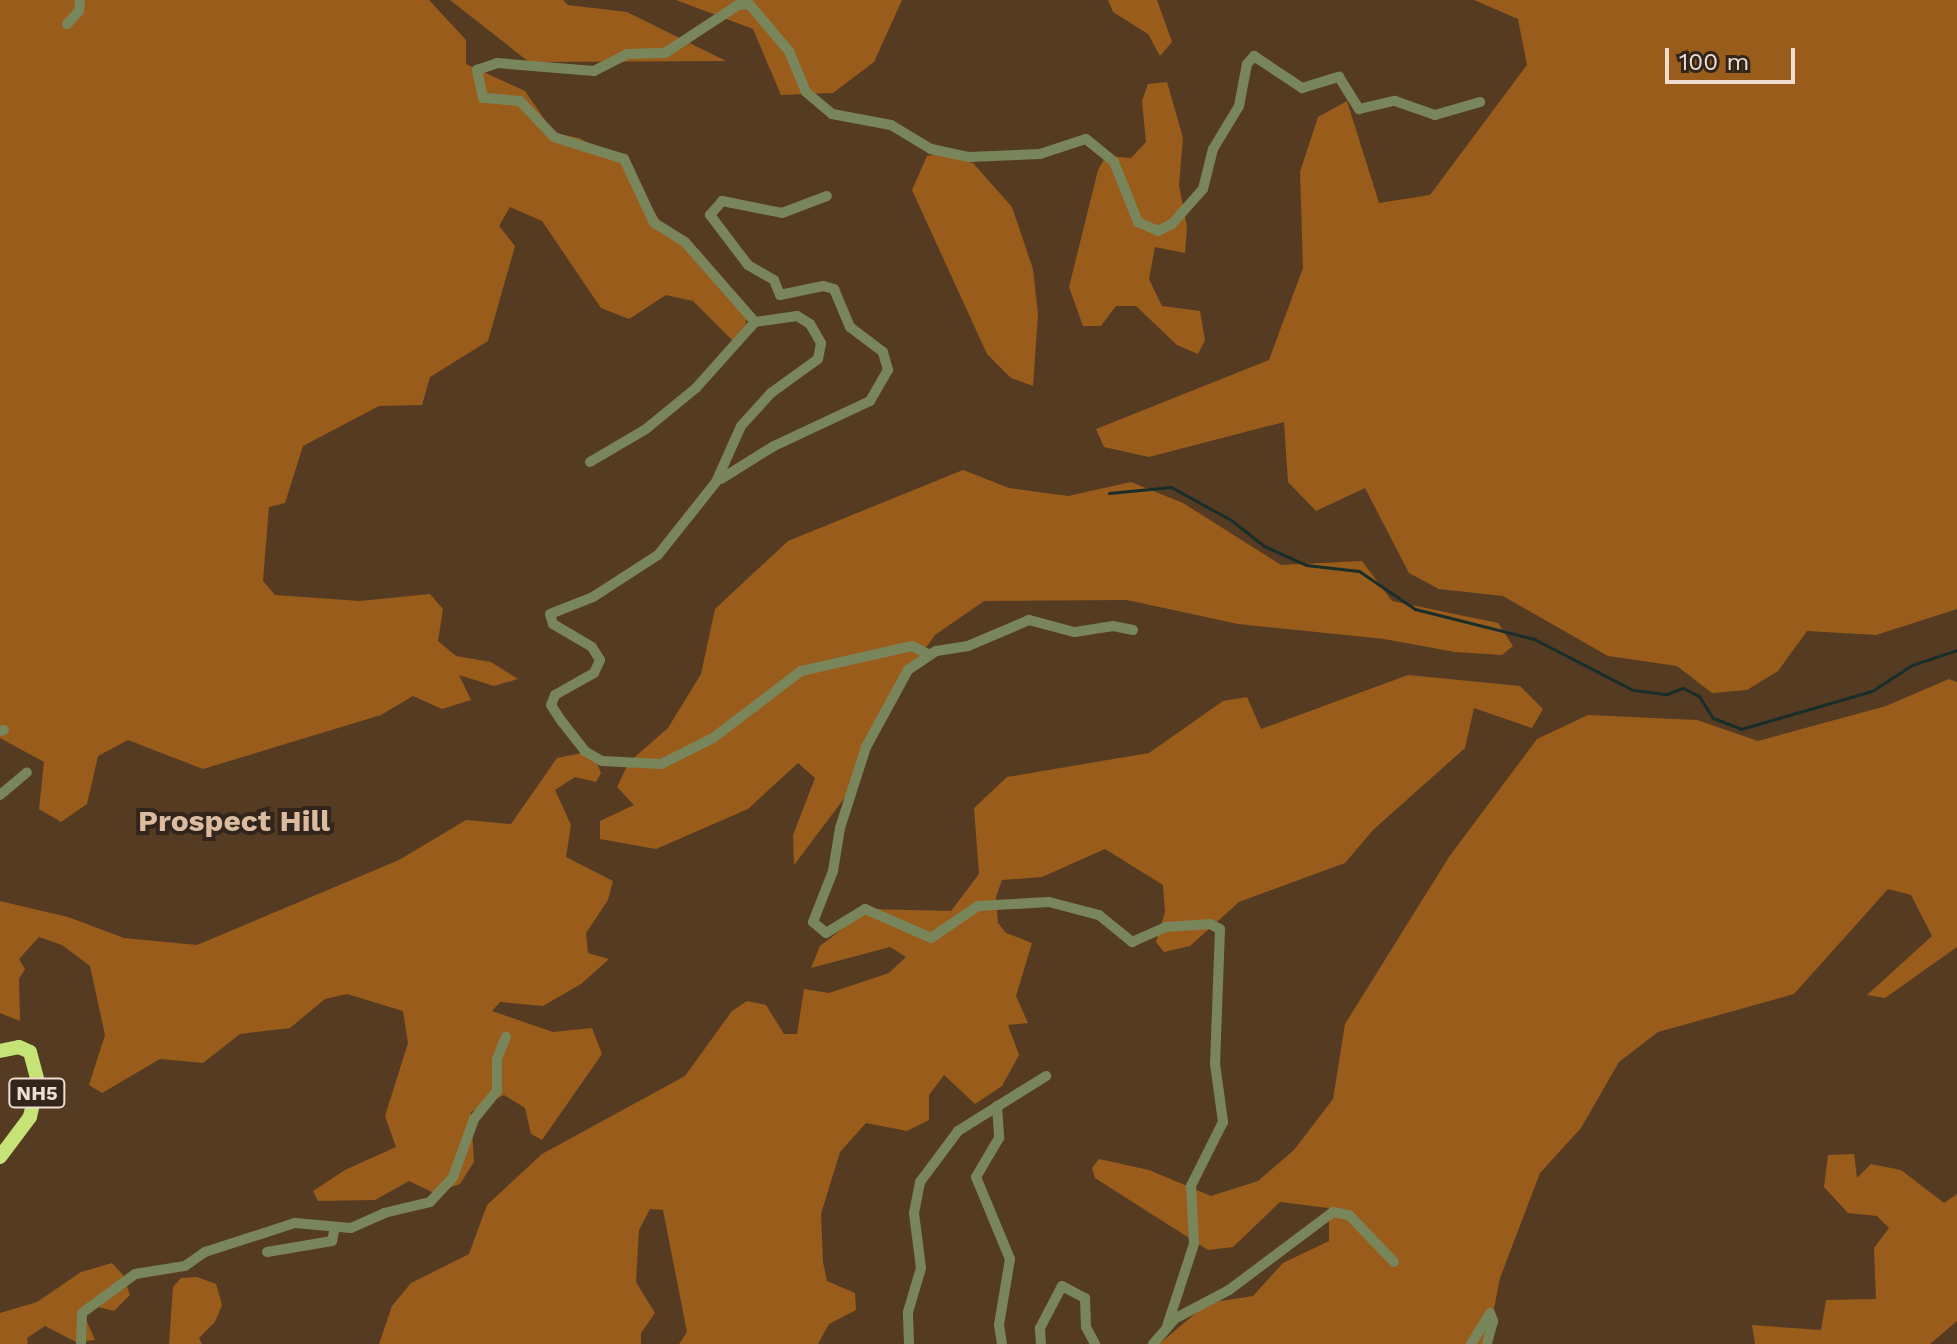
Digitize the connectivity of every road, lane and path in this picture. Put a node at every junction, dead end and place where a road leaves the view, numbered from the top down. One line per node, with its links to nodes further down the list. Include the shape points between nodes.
1 (80, 0): 2 (street, via 79,11)
2 (67, 24)
3 (1480, 102): 5 (street, via 1435,115 1395,101 1359,109 1339,77 1305,88 1260,57 1251,57 1239,106 1213,149 1203,189 1172,224 1158,231 1138,222 1114,162 1090,141 1079,139 1040,154 968,157 931,149 891,125 832,114 806,92 789,51 749,4 735,7 665,53 628,54 594,71 483,66 476,75 478,92 486,99 524,104 554,137 624,159 654,223 685,242)
4 (827, 196): 7 (street, via 782,213 722,201 710,215 742,259 771,278 780,295 823,286 834,289 852,330 887,357 881,388 870,401 774,446)
5 (755, 322): 6 (street, via 696,388 646,429); 7 (street, via 780,315 802,318 820,338 821,353 771,393 741,426)
6 (590, 462)
7 (716, 482): 9 (street, via 648,563 586,601 550,614 553,624 600,655 594,673 552,700 585,751 621,765 661,764 713,738 801,671 912,646)
8 (1133, 630): 9 (street, via 1113,626 1082,633 1029,620 968,646)
9 (930, 655): 20 (street, via 902,677 872,733 813,922 826,933 865,909 931,938 978,906 1049,902 1099,915 1132,942 1166,927 1210,924 1220,929 1215,1064 1223,1122 1216,1146 1191,1186 1194,1244)
10 (27, 772): 11 (street)
11 (0, 795)
12 (506, 1037): 17 (street, via 497,1059 497,1091 474,1119 462,1162 445,1189 420,1205 351,1228)
13 (0, 1051): 16 (highway, NH5, via 19,1047 30,1052 38,1082 30,1117)
14 (1046, 1076): 15 (street)
15 (997, 1106): 22 (street, via 950,1139 920,1182 914,1213 921,1268 908,1312); 23 (street, via 999,1138 976,1177 1010,1259 999,1325)
16 (0, 1157)
17 (335, 1227): 18 (street, via 332,1241); 21 (street, via 295,1223 205,1252 185,1266 135,1274 82,1313)
18 (267, 1252)
19 (1394, 1262): 20 (street, via 1349,1215 1333,1212 1229,1290)
20 (1167, 1326): 26 (street)
21 (81, 1344)
22 (909, 1344)
23 (1002, 1344)
24 (1041, 1344): 25 (street, via 1040,1328 1062,1286 1086,1300 1085,1323)
25 (1095, 1344)
26 (1153, 1344)
27 (1471, 1344): 28 (street, via 1490,1313)
28 (1487, 1344)

